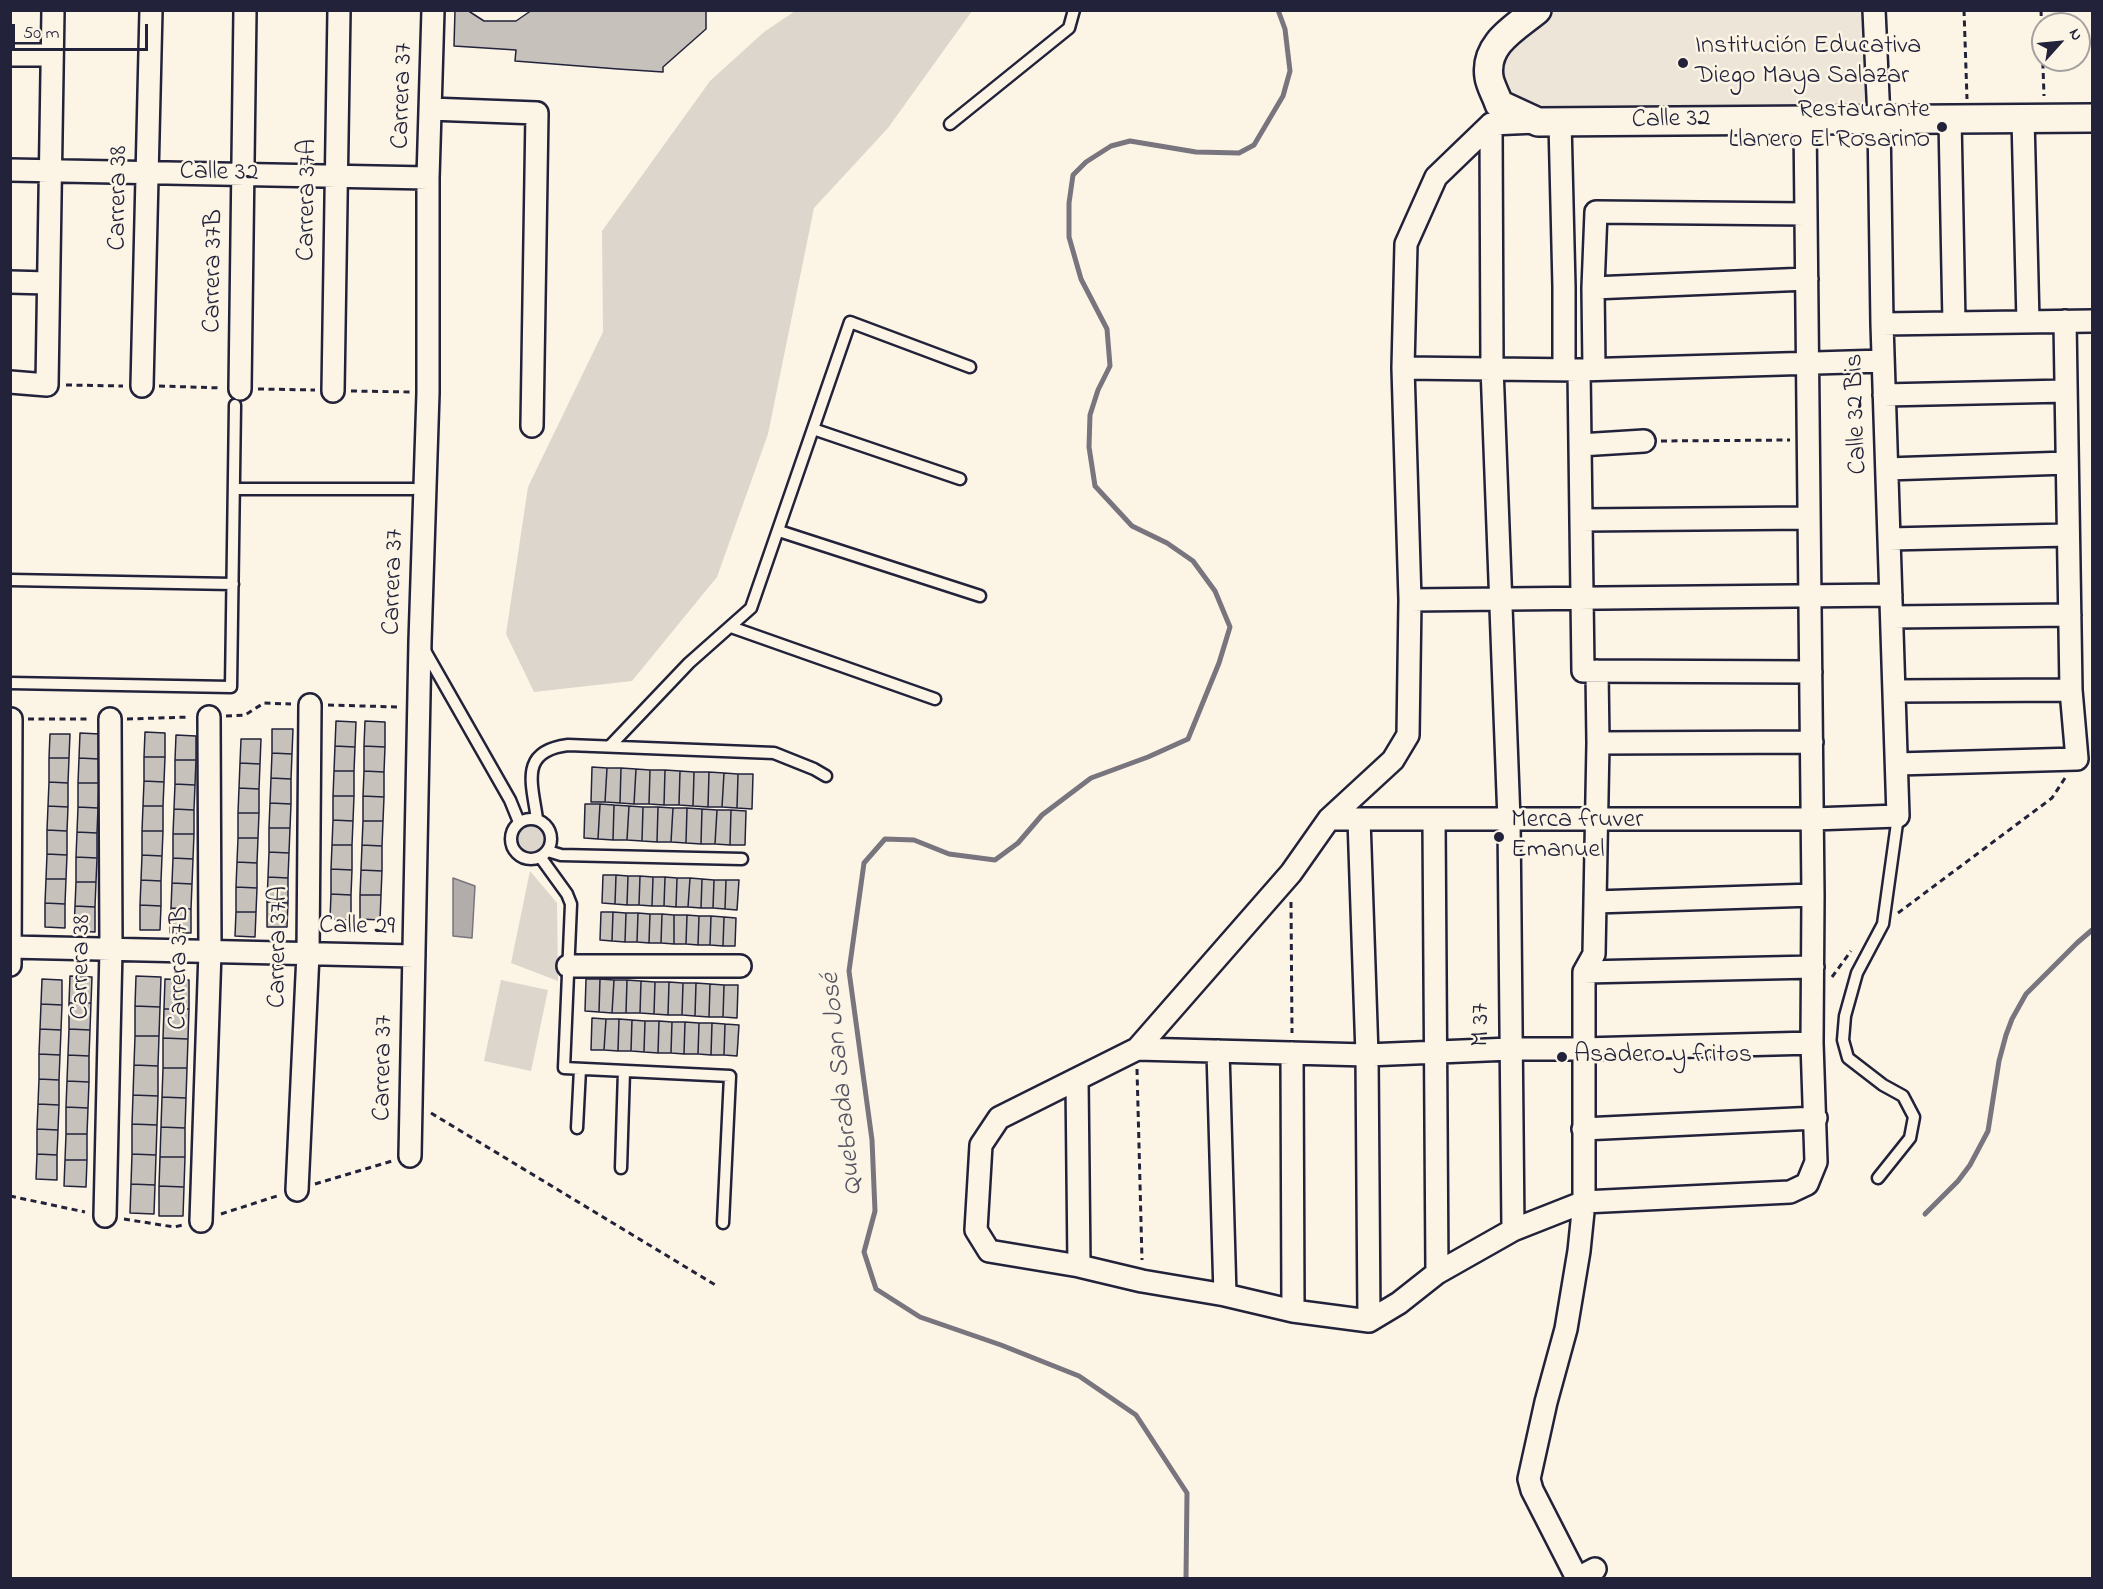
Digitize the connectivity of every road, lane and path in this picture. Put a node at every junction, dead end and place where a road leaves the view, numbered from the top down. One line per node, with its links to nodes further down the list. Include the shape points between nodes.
1 (53, 10): 12 (street)
2 (151, 10): 24 (street, Carrera 38)
3 (245, 10): 25 (street, Carrera 37B)
4 (339, 10): 26 (street, Carrera 37A)
5 (433, 10): 13 (street, Carrera 37)
6 (1074, 10): 20 (lane, via 1069,28)
7 (1537, 10): 19 (street, via 1492,49 1489,76 1499,104)
8 (1874, 10): 18 (street, Calle 32 Bis)
9 (1964, 10): 14 (path)
10 (2041, 10): 15 (path)
11 (10, 55): 12 (street)
12 (52, 55): 23 (street)
13 (430, 109): 27 (street, Carrera 37); 50 (street, via 537,113)
14 (1959, 118): 15 (street, Calle 32); 18 (street, Calle 32); 36 (street)
15 (2034, 118): 16 (street, Calle 32); 33 (street)
16 (2092, 118)
17 (1805, 119): 18 (street, Calle 32); 19 (street, Calle 32); 28 (street)
18 (1879, 119): 37 (street, Calle 32 Bis)
19 (1549, 122): 21 (street); 43 (street, via 1564,287)
20 (950, 124)
21 (1491, 124): 41 (street, M 37); 42 (street, via 1436,177 1406,244)
22 (10, 170): 23 (street, Calle 32)
23 (49, 172): 24 (street, Calle 32); 31 (street)
24 (147, 173): 25 (street, Calle 32); 45 (street, Carrera 38)
25 (243, 175): 26 (street, Calle 32); 49 (street, Carrera 37B)
26 (336, 176): 27 (street, Calle 32); 46 (street, Carrera 37A)
27 (428, 178): 76 (street, Carrera 37)
28 (1806, 214): 29 (street); 32 (street, via 1596,212)
29 (1807, 279): 32 (street); 39 (street)
30 (10, 282): 31 (street)
31 (48, 283): 44 (street, via 47,385)
32 (1593, 288): 43 (street)
33 (2028, 321): 34 (street); 36 (street)
34 (2065, 321): 35 (street); 47 (street)
35 (2092, 321)
36 (1954, 322): 37 (street)
37 (1882, 324): 38 (street, Calle 32 Bis)
38 (1883, 361): 39 (street); 48 (street, Calle 32 Bis)
39 (1807, 363): 43 (street); 52 (street)
40 (970, 367): 51 (lane, via 850,322)
41 (1492, 367): 42 (street); 43 (street); 71 (street, M 37)
42 (1402, 368): 72 (street)
43 (1579, 369): 54 (street)
44 (10, 382)
45 (142, 386)
46 (333, 391)
47 (2066, 391): 48 (street); 55 (street)
48 (1884, 395): 56 (street, Calle 32 Bis)
49 (238, 397): 58 (lane)
50 (532, 426)
51 (813, 429): 57 (lane); 62 (lane)
52 (1808, 440): 53 (path); 60 (street)
53 (1644, 441): 54 (street)
54 (1580, 445): 61 (street)
55 (2067, 463): 56 (street); 63 (street)
56 (1887, 470): 64 (street, Calle 32 Bis)
57 (960, 479)
58 (234, 489): 59 (lane); 66 (lane)
59 (412, 489)
60 (1809, 518): 61 (street); 67 (street)
61 (1581, 520): 70 (street)
62 (779, 531): 69 (lane); 75 (lane, via 751,608)
63 (2068, 535): 64 (street); 73 (street)
64 (1889, 539): 68 (street, Calle 32 Bis)
65 (10, 579): 66 (lane)
66 (233, 584): 79 (lane, via 231,687)
67 (1810, 595): 68 (street); 70 (street); 78 (street)
68 (1891, 595): 74 (street, Calle 32 Bis)
69 (980, 596)
70 (1582, 597): 71 (street); 77 (street, via 1582,671)
71 (1501, 598): 72 (street); 100 (street, M 37)
72 (1410, 600): 96 (street, via 1408,735 1393,760)
73 (2070, 615): 74 (street); 80 (street)
74 (1892, 617): 81 (street, Calle 32 Bis)
75 (731, 627): 82 (lane); 89 (lane, via 688,663)
76 (420, 642): 101 (lane); 113 (street, Carrera 37)
77 (1597, 671): 78 (street); 88 (street)
78 (1811, 672): 87 (street)
79 (10, 683)
80 (2071, 690): 81 (street); 90 (street)
81 (1894, 691): 91 (street, Calle 32 Bis)
82 (935, 699)
83 (310, 705): 112 (street, Carrera 37A)
84 (210, 717): 110 (street, Carrera 37B)
85 (11, 719): 111 (street)
86 (110, 719): 109 (street, Carrera 38)
87 (1812, 742): 88 (street); 98 (street)
88 (1598, 743): 94 (street)
89 (610, 746): 92 (lane, via 774,753); 95 (lane, via 554,747 544,752 535,761 531,777)
90 (2077, 759): 91 (street); 107 (path, via 2052,798)
91 (1897, 764): 93 (street, Calle 32 Bis)
92 (826, 776)
93 (1899, 816): 98 (street); 107 (lane)
94 (1596, 818): 98 (street); 100 (street); 106 (street)
95 (537, 819): 101 (lane); 102 (lane, via 549,829 551,844)
96 (1329, 819): 97 (street); 104 (street)
97 (1359, 819): 99 (street); 126 (street)
98 (1812, 819): 105 (street)
99 (1434, 820): 100 (street); 125 (street)
100 (1509, 820): 121 (street, M 37)
101 (519, 822): 102 (lane, via 512,830 513,850 521,858 531,860)
102 (545, 854): 103 (lane); 114 (lane, via 571,904)
103 (742, 859)
104 (1291, 873): 120 (street); 124 (path)
105 (1813, 895): 106 (street); 116 (street)
106 (1595, 902): 117 (street, via 1594,954)
107 (1883, 924): 136 (lane, via 1857,973 1843,1040 1848,1058 1903,1096 1914,1117 1910,1138)
108 (1856, 947): 118 (path)
109 (111, 949): 110 (street, Calle 29); 111 (street, Calle 29); 139 (street, Carrera 38)
110 (210, 951): 112 (street, Calle 29); 140 (street, Carrera 37B)
111 (11, 953)
112 (308, 954): 113 (street, Calle 29); 137 (street, Carrera 37A)
113 (414, 956): 130 (street, Carrera 37)
114 (568, 966): 115 (street); 127 (lane, via 564,1068)
115 (740, 966)
116 (1813, 967): 117 (street); 119 (street)
117 (1584, 972): 122 (street)
118 (1832, 978)
119 (1812, 1042): 122 (street); 131 (street)
120 (1137, 1049): 123 (street); 129 (street); 145 (path)
121 (1510, 1049): 122 (street); 125 (street); 142 (street, M 37)
122 (1583, 1049): 133 (street)
123 (1218, 1051): 124 (street); 147 (street)
124 (1292, 1053): 126 (street); 148 (street)
125 (1435, 1053): 126 (street); 144 (street)
126 (1367, 1055): 149 (street)
127 (580, 1069): 128 (lane); 132 (lane)
128 (624, 1071): 135 (lane); 141 (lane, via 730,1076)
129 (1077, 1078): 143 (street); 143 (street, via 999,1118 981,1144 976,1230 989,1251)
130 (411, 1102): 134 (street, Carrera 37); 146 (path)
131 (1816, 1119): 133 (street); 138 (street, via 1816,1162 1807,1184 1790,1192)
132 (577, 1128)
133 (1583, 1129): 138 (street)
134 (410, 1156)
135 (621, 1168)
136 (1878, 1178)
137 (297, 1190)
138 (1584, 1202): 142 (street); 150 (street, via 1566,1329 1529,1479)
139 (105, 1216)
140 (201, 1221)
141 (723, 1223)
142 (1513, 1230): 144 (street)
143 (1079, 1266): 145 (street)
144 (1437, 1273): 149 (street)
145 (1142, 1281): 147 (street)
146 (717, 1286)
147 (1225, 1295): 148 (street)
148 (1293, 1311): 149 (street)
149 (1369, 1321)
150 (1583, 1575)

